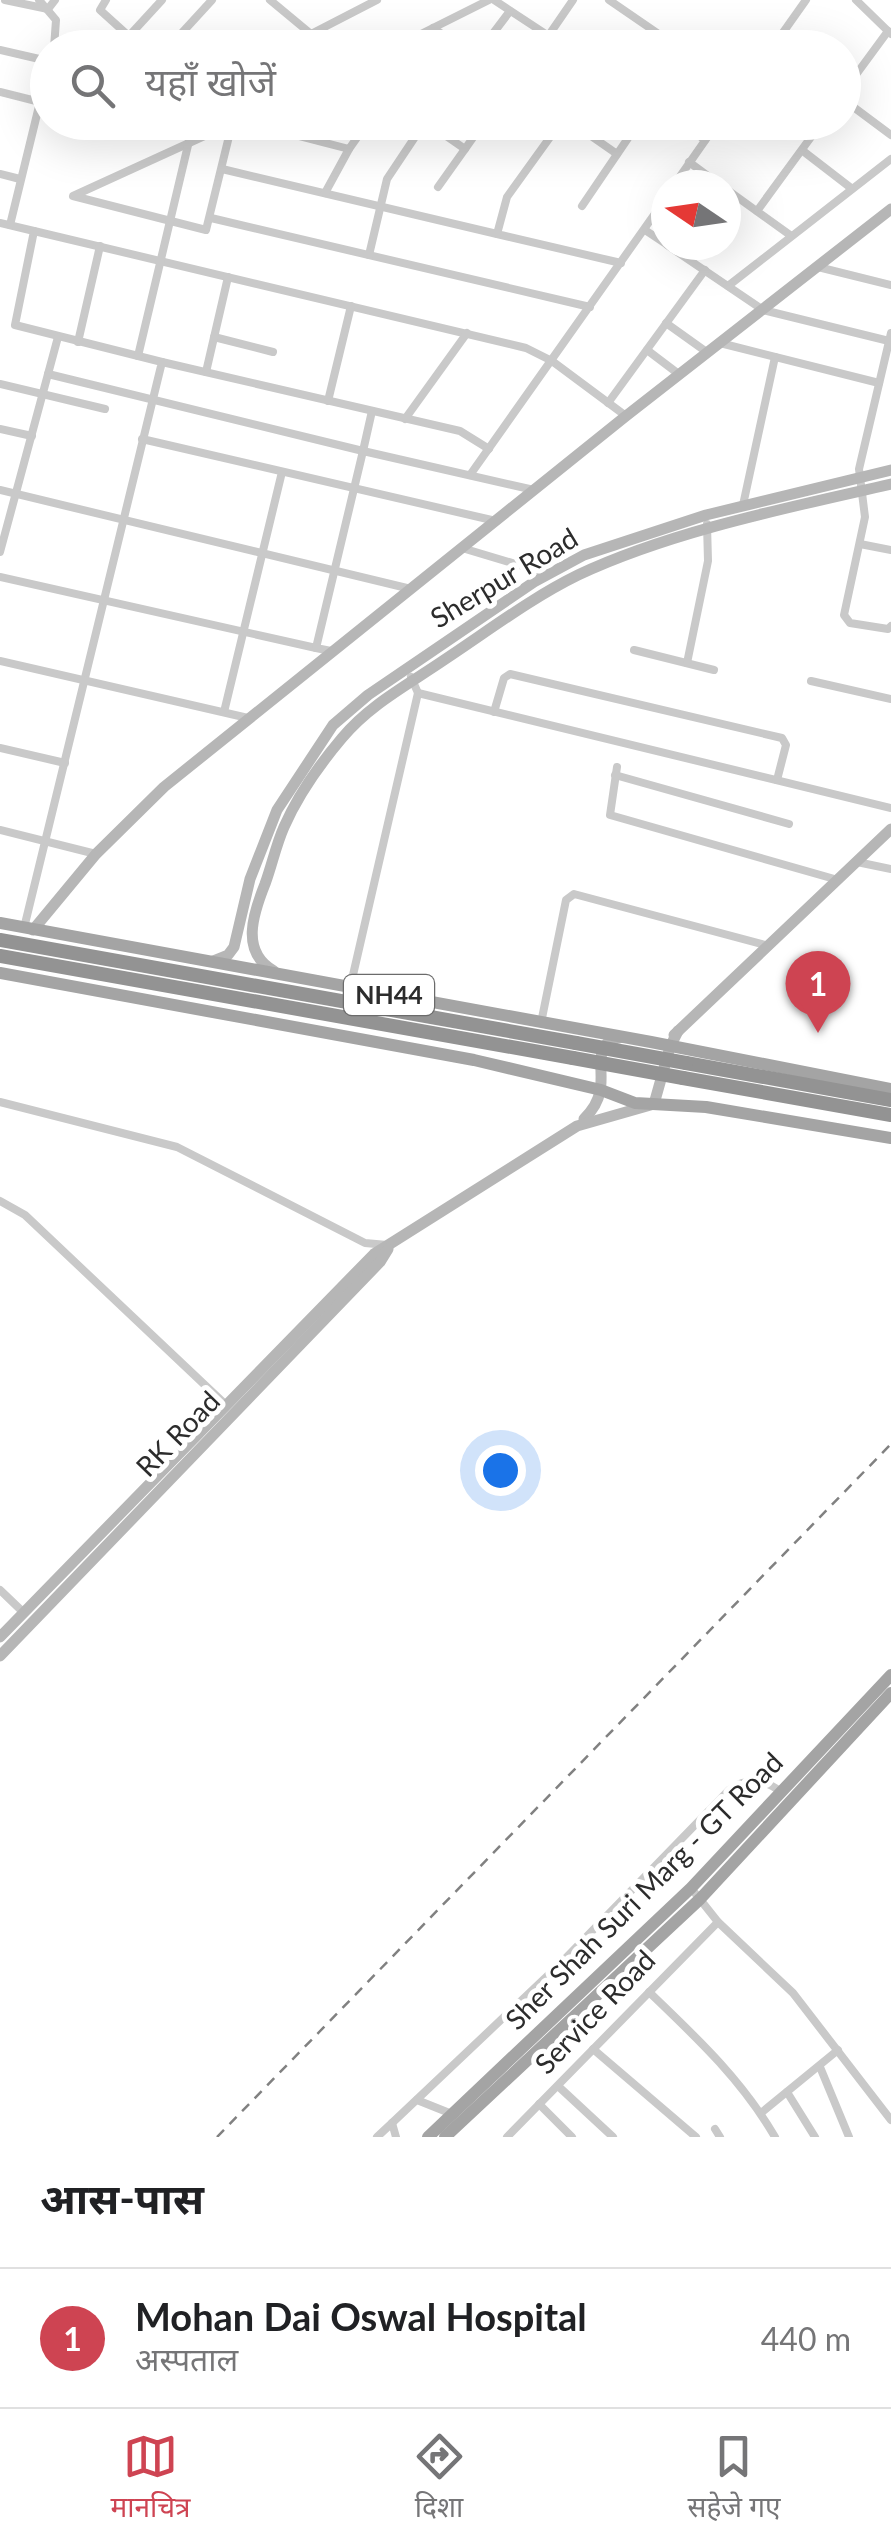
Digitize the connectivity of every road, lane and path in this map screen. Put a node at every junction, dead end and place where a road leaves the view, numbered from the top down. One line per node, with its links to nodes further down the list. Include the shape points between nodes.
1 (5, 0): 14 (street)
2 (39, 0): 14 (street)
3 (55, 0): 14 (street)
4 (106, 0): 18 (street, via 100,10)
5 (162, 0): 19 (street)
6 (212, 0): 20 (street)
7 (270, 0): 21 (street)
8 (377, 0): 22 (street)
9 (492, 0): 15 (street); 16 (street)
10 (573, 0): 27 (street)
11 (608, 0): 28 (street)
12 (806, 0): 29 (street)
13 (856, 0): 30 (street)
14 (48, 9): 17 (street)
15 (510, 10): 25 (street); 26 (street)
16 (433, 28): 23 (street); 24 (street)
17 (56, 30)
18 (122, 30)
19 (134, 30)
20 (184, 30)
21 (306, 30)
22 (319, 30)
23 (429, 30)
24 (436, 30)
25 (495, 30)
26 (539, 30)
27 (552, 30)
28 (652, 30)
29 (785, 30)
30 (889, 32): 33 (street)
31 (0, 50): 32 (street)
32 (30, 57)
33 (861, 69)
34 (0, 92): 35 (street)
35 (30, 100)
36 (861, 113): 37 (street)
37 (891, 135)
38 (30, 140): 61 (street)
39 (229, 140): 57 (street)
40 (315, 140): 51 (street)
41 (355, 140): 51 (street)
42 (414, 140): 66 (street, via 387,179)
43 (452, 140): 52 (street)
44 (471, 140): 52 (street)
45 (548, 140): 76 (street, via 507,197)
46 (597, 140): 54 (street)
47 (627, 140): 54 (street)
48 (705, 140): 56 (street)
49 (809, 140): 53 (street)
50 (189, 141): 72 (street); 72 (street, via 73,195)
51 (349, 149): 64 (street)
52 (465, 149): 62 (street)
53 (802, 150): 63 (street); 69 (street)
54 (617, 154): 67 (street)
55 (891, 159): 63 (street)
56 (689, 162): 58 (street); 59 (street)
57 (222, 169): 64 (street); 70 (street)
58 (684, 170)
59 (700, 170)
60 (0, 174): 61 (street)
61 (20, 179): 73 (street)
62 (438, 187)
63 (851, 188): 78 (street)
64 (325, 193): 66 (street)
65 (741, 200): 69 (street)
66 (380, 205): 76 (street); 80 (street)
67 (582, 206)
68 (891, 209): 84 (street)
69 (757, 211): 78 (street)
70 (210, 218): 72 (street, via 204,231); 80 (street)
71 (651, 221): 75 (street)
72 (170, 222): 82 (street)
73 (5, 224): 74 (street)
74 (34, 230): 79 (street); 94 (street, via 14,322)
75 (645, 230): 77 (street); 83 (street)
76 (497, 234): 83 (street)
77 (651, 234)
78 (790, 235): 88 (street)
79 (100, 246): 82 (street); 97 (street)
80 (369, 255): 90 (street)
81 (689, 260): 85 (street)
82 (162, 261): 86 (street); 102 (street)
83 (621, 263): 90 (street)
84 (818, 267): 87 (street); 91 (street)
85 (704, 270): 88 (street); 92 (street)
86 (228, 277): 89 (street); 95 (street)
87 (891, 285)
88 (728, 286): 91 (street)
89 (351, 306): 93 (street); 113 (street)
90 (590, 307): 104 (street)
91 (763, 310): 96 (street); 98 (street)
92 (666, 324): 99 (street); 101 (street)
93 (467, 332): 104 (street); 118 (street)
94 (58, 337): 97 (street); 107 (street)
95 (214, 337): 100 (street); 106 (street)
96 (890, 337): 109 (street)
97 (78, 342): 102 (street)
98 (720, 344): 101 (street); 103 (street)
99 (647, 350): 108 (street); 114 (street)
100 (272, 352)
101 (708, 353): 108 (street)
102 (138, 356): 105 (street)
103 (776, 357): 109 (street); 133 (street)
104 (552, 361): 114 (street); 122 (street)
105 (162, 362): 106 (street); 112 (street)
106 (206, 372): 113 (street)
107 (48, 374): 111 (street); 112 (street)
108 (680, 375): 117 (street)
109 (879, 383): 127 (street, via 859,469)
110 (0, 384): 111 (street)
111 (43, 395): 115 (street); 120 (street)
112 (152, 399): 121 (street); 123 (street)
113 (328, 401): 116 (street)
114 (608, 403): 117 (street)
115 (105, 409)
116 (372, 411): 118 (street); 123 (street)
117 (626, 416): 131 (street)
118 (405, 419): 122 (street, via 460,432)
119 (0, 429): 120 (street)
120 (32, 436): 132 (street)
121 (142, 439): 125 (street); 136 (street)
122 (489, 449): 126 (street)
123 (363, 451): 126 (street); 129 (street)
124 (891, 470): 127 (street, Sherpur Road)
125 (282, 472): 129 (street); 143 (street)
126 (470, 475): 131 (street)
127 (862, 484): 128 (street, Sherpur Road); 133 (street, Sherpur Road); 135 (street, Sherpur Road); 139 (street)
128 (891, 484)
129 (355, 489): 137 (street); 144 (street)
130 (0, 490): 132 (street)
131 (534, 490): 137 (street)
132 (14, 494): 136 (street); 142 (street)
133 (749, 504): 134 (street, Sherpur Road); 135 (street)
134 (706, 515): 138 (street); 145 (street, Sherpur Road, via 609,545)
135 (759, 517): 138 (street, Sherpur Road)
136 (122, 518): 143 (street); 150 (street)
137 (496, 521): 140 (street)
138 (708, 530): 149 (street, Sherpur Road, via 620,558); 157 (street)
139 (860, 544): 141 (street); 151 (street, via 844,620)
140 (462, 548): 145 (street); 148 (street)
141 (891, 550)
142 (0, 552)
143 (262, 552): 144 (street); 152 (street)
144 (336, 570): 148 (street); 153 (street)
145 (548, 574): 147 (street, Sherpur Road)
146 (0, 577): 150 (street)
147 (534, 582): 149 (street); 158 (street, Sherpur Road)
148 (411, 588): 155 (street)
149 (542, 595): 162 (street, Sherpur Road)
150 (103, 601): 152 (street); 160 (street)
151 (891, 626)
152 (244, 632): 153 (street); 164 (street)
153 (316, 648): 155 (street)
154 (634, 650): 157 (street)
155 (332, 652): 166 (street)
156 (0, 661): 160 (street)
157 (687, 664): 159 (street)
158 (406, 669): 162 (street); 178 (street, Sherpur Road, via 344,714 312,753 277,810)
159 (714, 670)
160 (84, 681): 164 (street); 168 (street)
161 (811, 681): 163 (street)
162 (416, 687): 165 (street); 180 (street, Sherpur Road, via 358,720 320,767 286,823); 189 (street)
163 (891, 699)
164 (224, 712): 166 (street)
165 (494, 712): 169 (street); 169 (street, via 510,674 743,728 786,740)
166 (248, 718): 175 (street)
167 (0, 748): 168 (street)
168 (65, 763): 174 (street)
169 (777, 780): 170 (street)
170 (891, 808)
171 (789, 824): 179 (street, via 616,771 610,815)
172 (0, 830): 174 (street)
173 (891, 830): 176 (street)
174 (46, 841): 175 (street); 182 (street)
175 (96, 854): 182 (street)
176 (857, 862): 177 (street); 179 (street)
177 (891, 870)
178 (250, 879): 180 (street); 186 (street, Sherpur Road, via 234,947)
179 (838, 880): 184 (street)
180 (265, 882): 188 (street, Sherpur Road, via 252,947 261,964)
181 (0, 924): 182 (main road)
182 (28, 929): 186 (main road, NH44)
183 (0, 940): 194 (highway, NH44)
184 (769, 946): 190 (street, via 574,894 566,900); 191 (street)
185 (0, 956): 194 (highway, NH44)
186 (206, 962): 188 (main road, NH44)
187 (0, 972): 197 (main road, NH44)
188 (282, 975): 189 (main road, NH44)
189 (350, 988): 190 (main road, NH44)
190 (541, 1022): 194 (main road, NH44)
191 (678, 1031): 193 (street); 195 (street)
192 (623, 1037): 193 (main road, NH44); 194 (main road, NH44); 199 (street, via 601,1051)
193 (651, 1042): 195 (main road, NH44)
194 (577, 1044): 196 (highway, NH44, bridge); 197 (main road, via 589,1044 588,1061)
195 (670, 1046): 198 (main road); 202 (street)
196 (685, 1070): 200 (highway, NH44); 203 (highway, NH44)
197 (562, 1080): 199 (main road, NH44)
198 (891, 1089)
199 (601, 1090): 202 (main road, NH44); 204 (street)
200 (891, 1100)
201 (0, 1102): 207 (street, via 176,1147 365,1243)
202 (654, 1104): 204 (street); 205 (main road)
203 (891, 1115)
204 (577, 1126): 207 (street, RK Road)
205 (891, 1138)
206 (0, 1201): 208 (street, via 24,1215)
207 (390, 1246): 208 (street, RK Road, via 374,1254)
208 (230, 1408): 210 (street, RK Road); 212 (street, RK Road)
209 (0, 1590): 210 (street)
210 (23, 1612): 211 (street, RK Road)
211 (0, 1637)
212 (0, 1656)
213 (891, 1674): 215 (main road, Sher Shah Suri Marg - GT Road)
214 (891, 1693): 216 (main road, Sher Shah Suri Marg - GT Road)
215 (781, 1792): 216 (main road, Sher Shah Suri Marg - GT Road); 224 (street, via 754,1780 729,1790)
216 (700, 1898): 217 (street); 227 (main road, Sher Shah Suri Marg - GT Road); 233 (main road, Sher Shah Suri Marg - GT Road)
217 (718, 1922): 218 (street, Service Road); 220 (street, via 793,1993)
218 (649, 1992): 219 (street, Service Road); 226 (street, via 717,2058)
219 (592, 2050): 222 (street, Service Road); 237 (street)
220 (838, 2050): 221 (street); 228 (street)
221 (820, 2067): 223 (street); 240 (street)
222 (558, 2086): 225 (street, Service Road); 236 (street)
223 (787, 2092): 226 (street); 239 (street)
224 (417, 2100): 227 (street); 229 (street)
225 (540, 2104): 234 (street, Service Road); 235 (street)
226 (761, 2113): 238 (street)
227 (452, 2114): 232 (main road, Sher Shah Suri Marg - GT Road)
228 (891, 2120)
229 (392, 2123): 230 (street); 231 (street)
230 (377, 2137)
231 (396, 2137)
232 (428, 2137)
233 (444, 2137)
234 (507, 2137)
235 (572, 2137)
236 (612, 2137)
237 (696, 2137)
238 (775, 2137)
239 (815, 2137)
240 (849, 2137)

